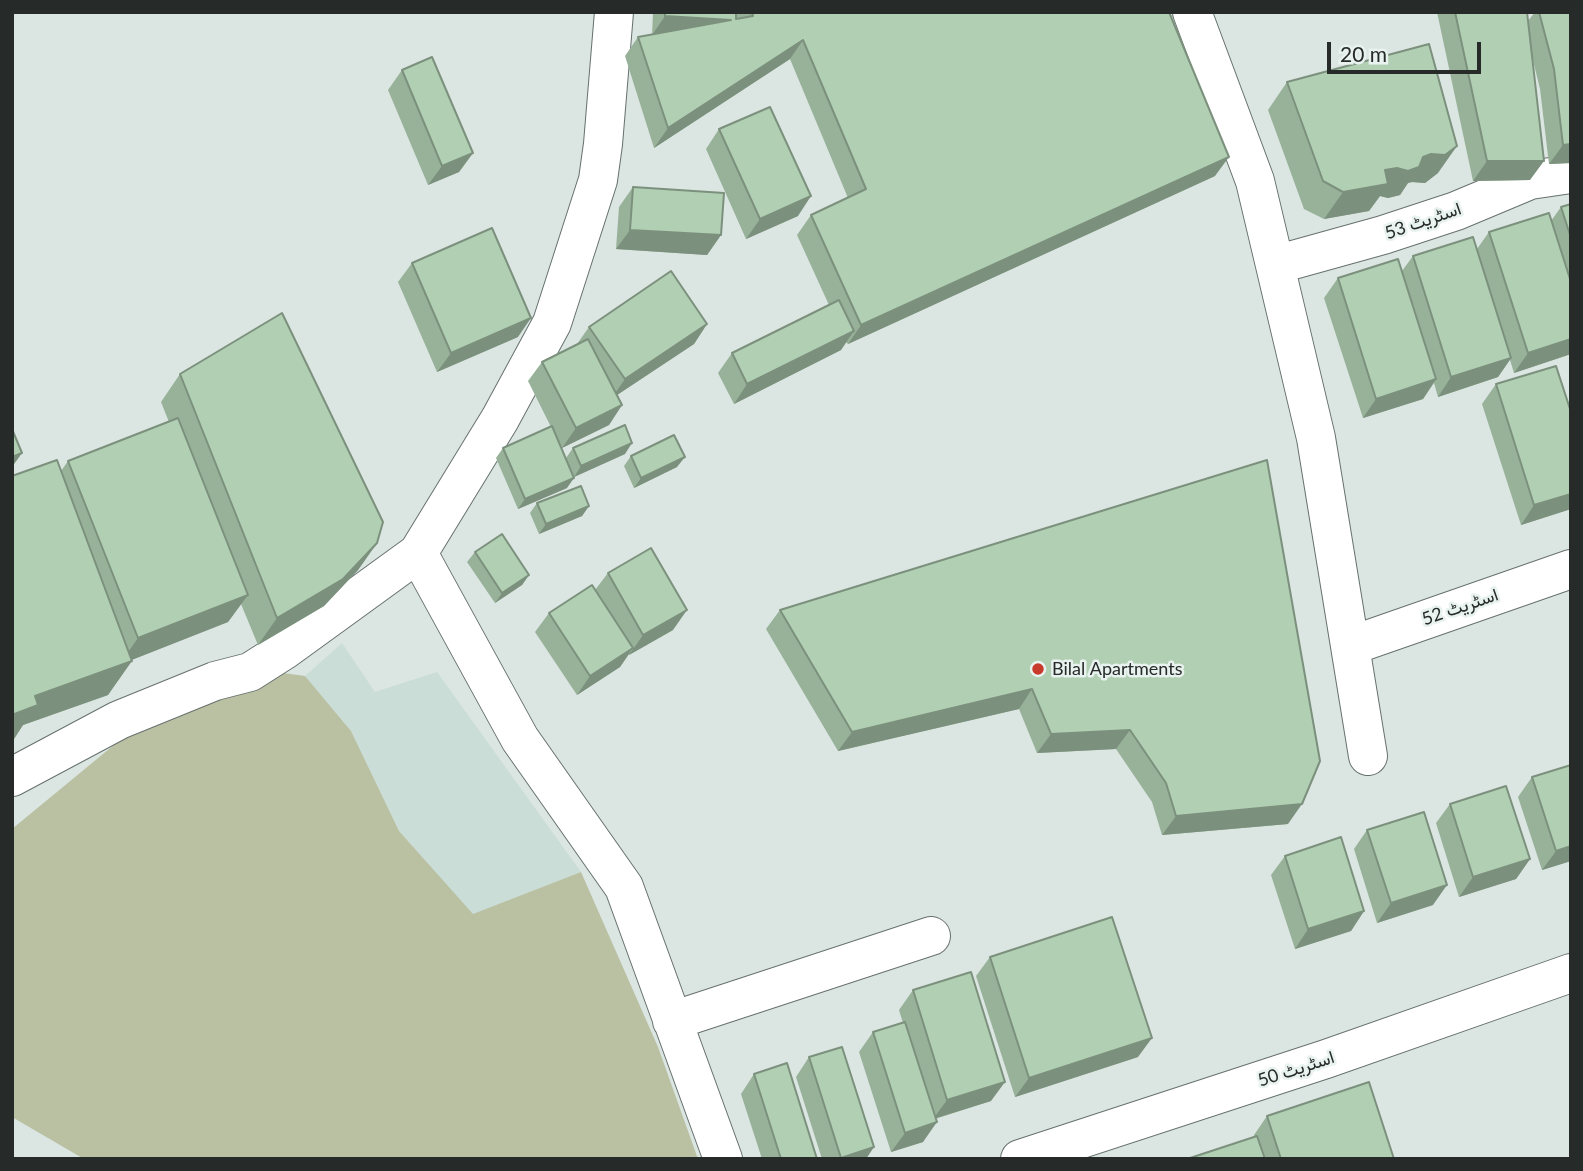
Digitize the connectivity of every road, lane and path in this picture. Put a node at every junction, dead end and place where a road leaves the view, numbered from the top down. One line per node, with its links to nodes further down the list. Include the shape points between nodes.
1 (614, 12): 5 (street, via 598,180 552,323)
2 (1192, 12): 4 (street, via 1255,181)
3 (1571, 174): 4 (street, اسٹریٹ 53, via 1530,180 1456,211)
4 (1275, 265): 7 (street, via 1316,438)
5 (418, 553): 9 (street, via 250,672 215,681); 14 (street, via 520,739 624,887)
6 (1571, 569): 7 (street, اسٹریٹ 52)
7 (1350, 646): 10 (street)
8 (67, 705): 9 (street)
9 (75, 742): 11 (street)
10 (1368, 756)
11 (12, 777)
12 (932, 936): 14 (street)
13 (1571, 973): 16 (street, اسٹریٹ 50)
14 (672, 1021): 15 (street)
15 (723, 1159)
16 (1020, 1159)

